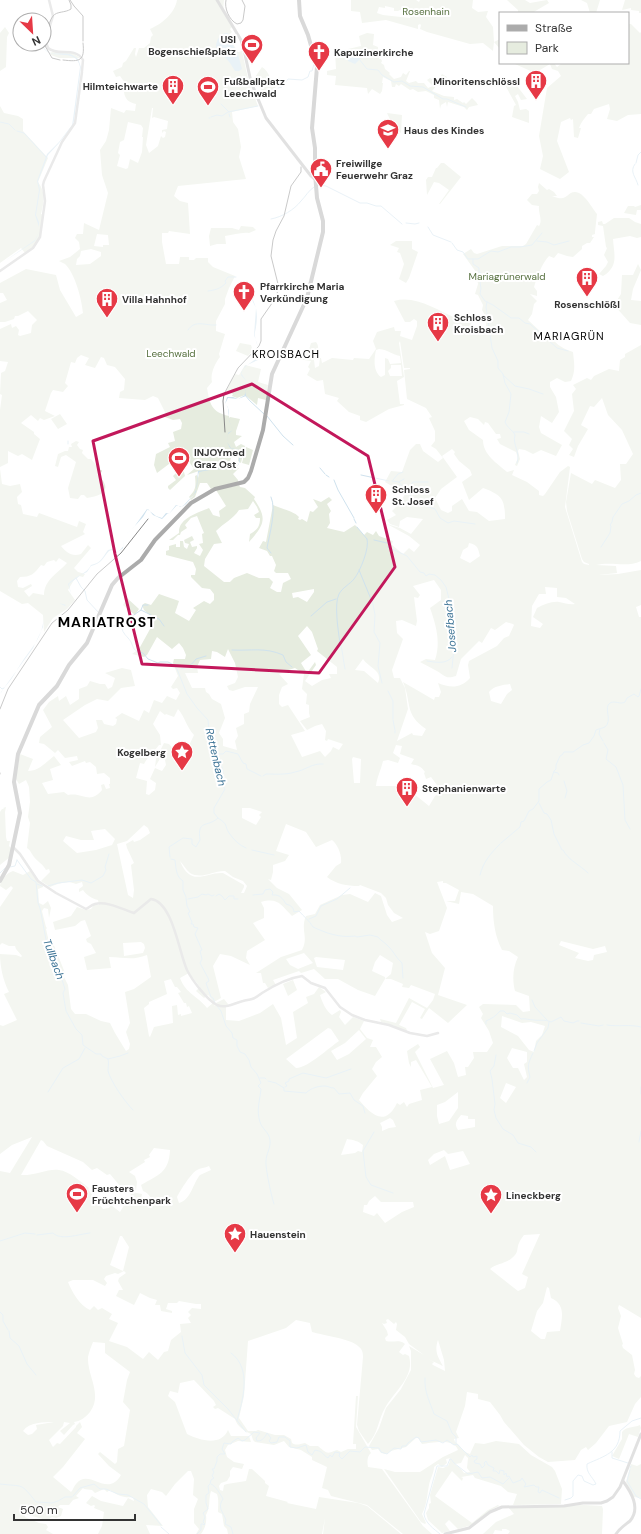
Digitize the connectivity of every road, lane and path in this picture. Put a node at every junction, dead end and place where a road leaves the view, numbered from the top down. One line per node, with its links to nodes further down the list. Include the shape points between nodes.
1 (49, 0): 5 (street, via 53,16 45,41 46,47 54,52 74,52 82,58 75,123 62,142 44,180 45,201 40,237 33,248)
2 (218, 0): 4 (main road, via 236,30 256,98 269,123)
3 (299, 0): 4 (main road, via 300,14 316,62 312,127)
4 (315, 179): 6 (main road, via 323,223 322,240 307,298 272,374 263,430 248,478 211,490 191,503 155,540 141,560 115,580 87,643 69,665 57,686 41,701 18,754 14,784 20,811)
5 (0, 270)
6 (13, 847): 7 (main road, via 9,867); 8 (street, via 20,853 38,881 86,908 100,904 134,913 151,899 160,902 175,931 188,971 216,1004 225,1007 250,1000 266,990 302,976 311,983 325,988 340,1007 352,1015 410,1033 427,1036)
7 (0, 881)
8 (438, 1033)
9 (641, 1434): 10 (main road)
10 (622, 1483): 11 (main road, via 613,1497 604,1502 502,1507 490,1512 469,1528); 12 (main road, via 634,1499 635,1511 631,1519)
11 (445, 1534)
12 (616, 1534)

